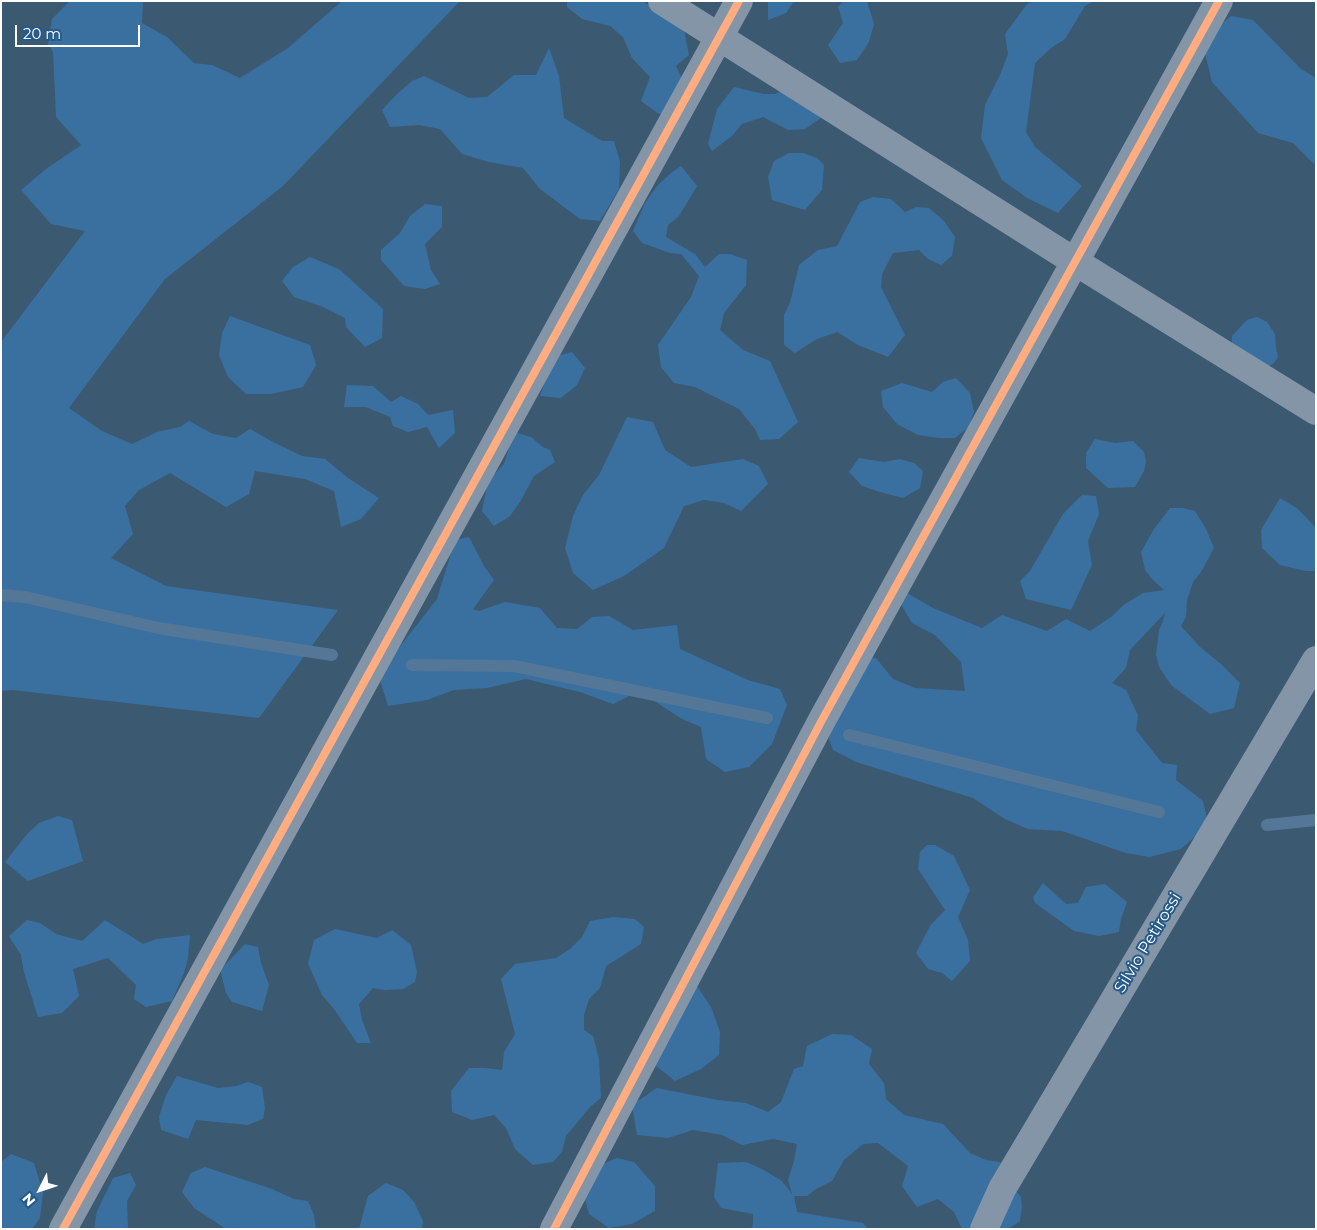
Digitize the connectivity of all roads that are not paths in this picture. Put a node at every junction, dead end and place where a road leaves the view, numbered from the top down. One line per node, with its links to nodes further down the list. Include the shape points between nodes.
1 (662, 1): 4 (street)
2 (739, 1): 4 (street)
3 (1219, 1): 5 (street)
4 (720, 37): 5 (street); 8 (street)
5 (1074, 261): 6 (street); 9 (street, via 822,720)
6 (1316, 411)
7 (1316, 660): 10 (street, Silvio Petirossi, via 1002,1189)
8 (63, 1229)
9 (554, 1229)
10 (984, 1229)

